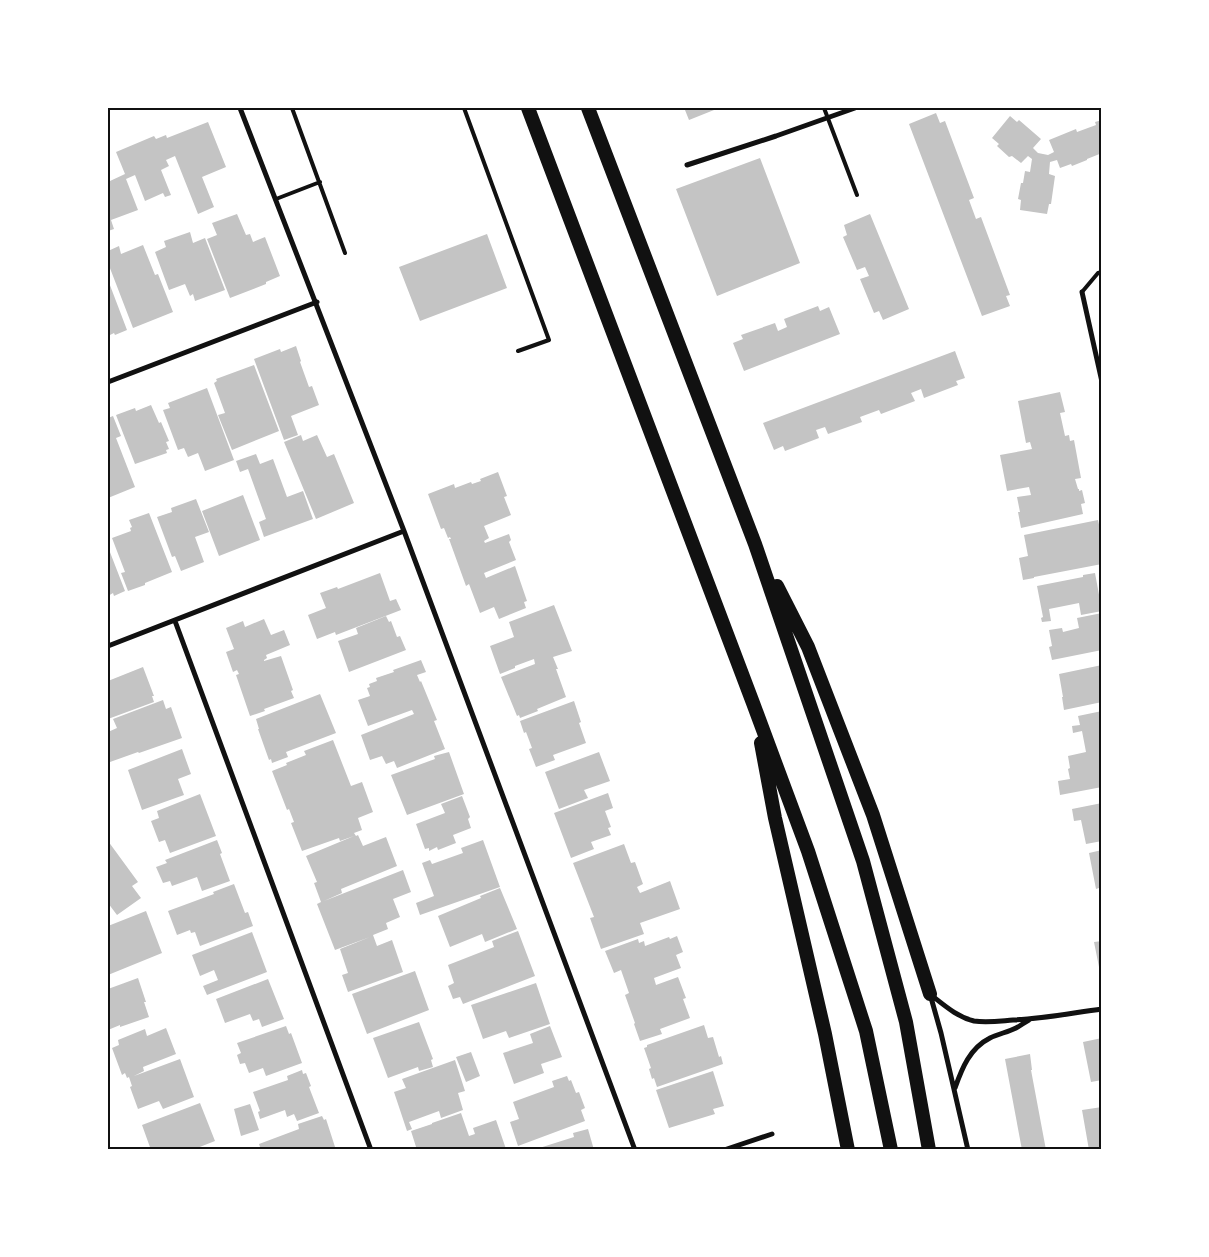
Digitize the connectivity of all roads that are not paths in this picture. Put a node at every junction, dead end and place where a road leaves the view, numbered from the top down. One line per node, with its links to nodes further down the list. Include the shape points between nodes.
1 (240, 108): 12 (street)
2 (292, 108): 10 (lane)
3 (464, 108): 17 (lane, via 549,340)
4 (528, 108): 24 (highway)
5 (588, 108): 21 (highway)
6 (824, 108): 8 (lane)
7 (855, 108): 8 (street)
8 (827, 117): 9 (street); 11 (lane)
9 (686, 166)
10 (320, 182): 12 (lane); 13 (lane)
11 (857, 195)
12 (276, 199): 16 (street)
13 (345, 253)
14 (1102, 272): 15 (lane)
15 (1082, 292): 19 (street)
16 (316, 302): 18 (street); 20 (street)
17 (518, 351)
18 (108, 382)
19 (1102, 382)
20 (404, 530): 22 (street); 31 (street)
21 (755, 544): 25 (highway, via 812,656 873,814); 35 (highway, via 863,861 906,1022)
22 (175, 620): 23 (street); 30 (street)
23 (108, 646)
24 (753, 703): 33 (highway); 34 (highway, via 808,851 866,1031)
25 (930, 994): 27 (street, via 950,1010 973,1020); 28 (street)
26 (1102, 1009): 27 (street)
27 (1030, 1020): 28 (street, via 989,1038 979,1046 969,1056)
28 (955, 1090): 36 (street)
29 (772, 1134): 32 (street)
30 (371, 1150)
31 (635, 1150)
32 (724, 1150)
33 (848, 1150)
34 (891, 1150)
35 (929, 1150)
36 (968, 1150)

